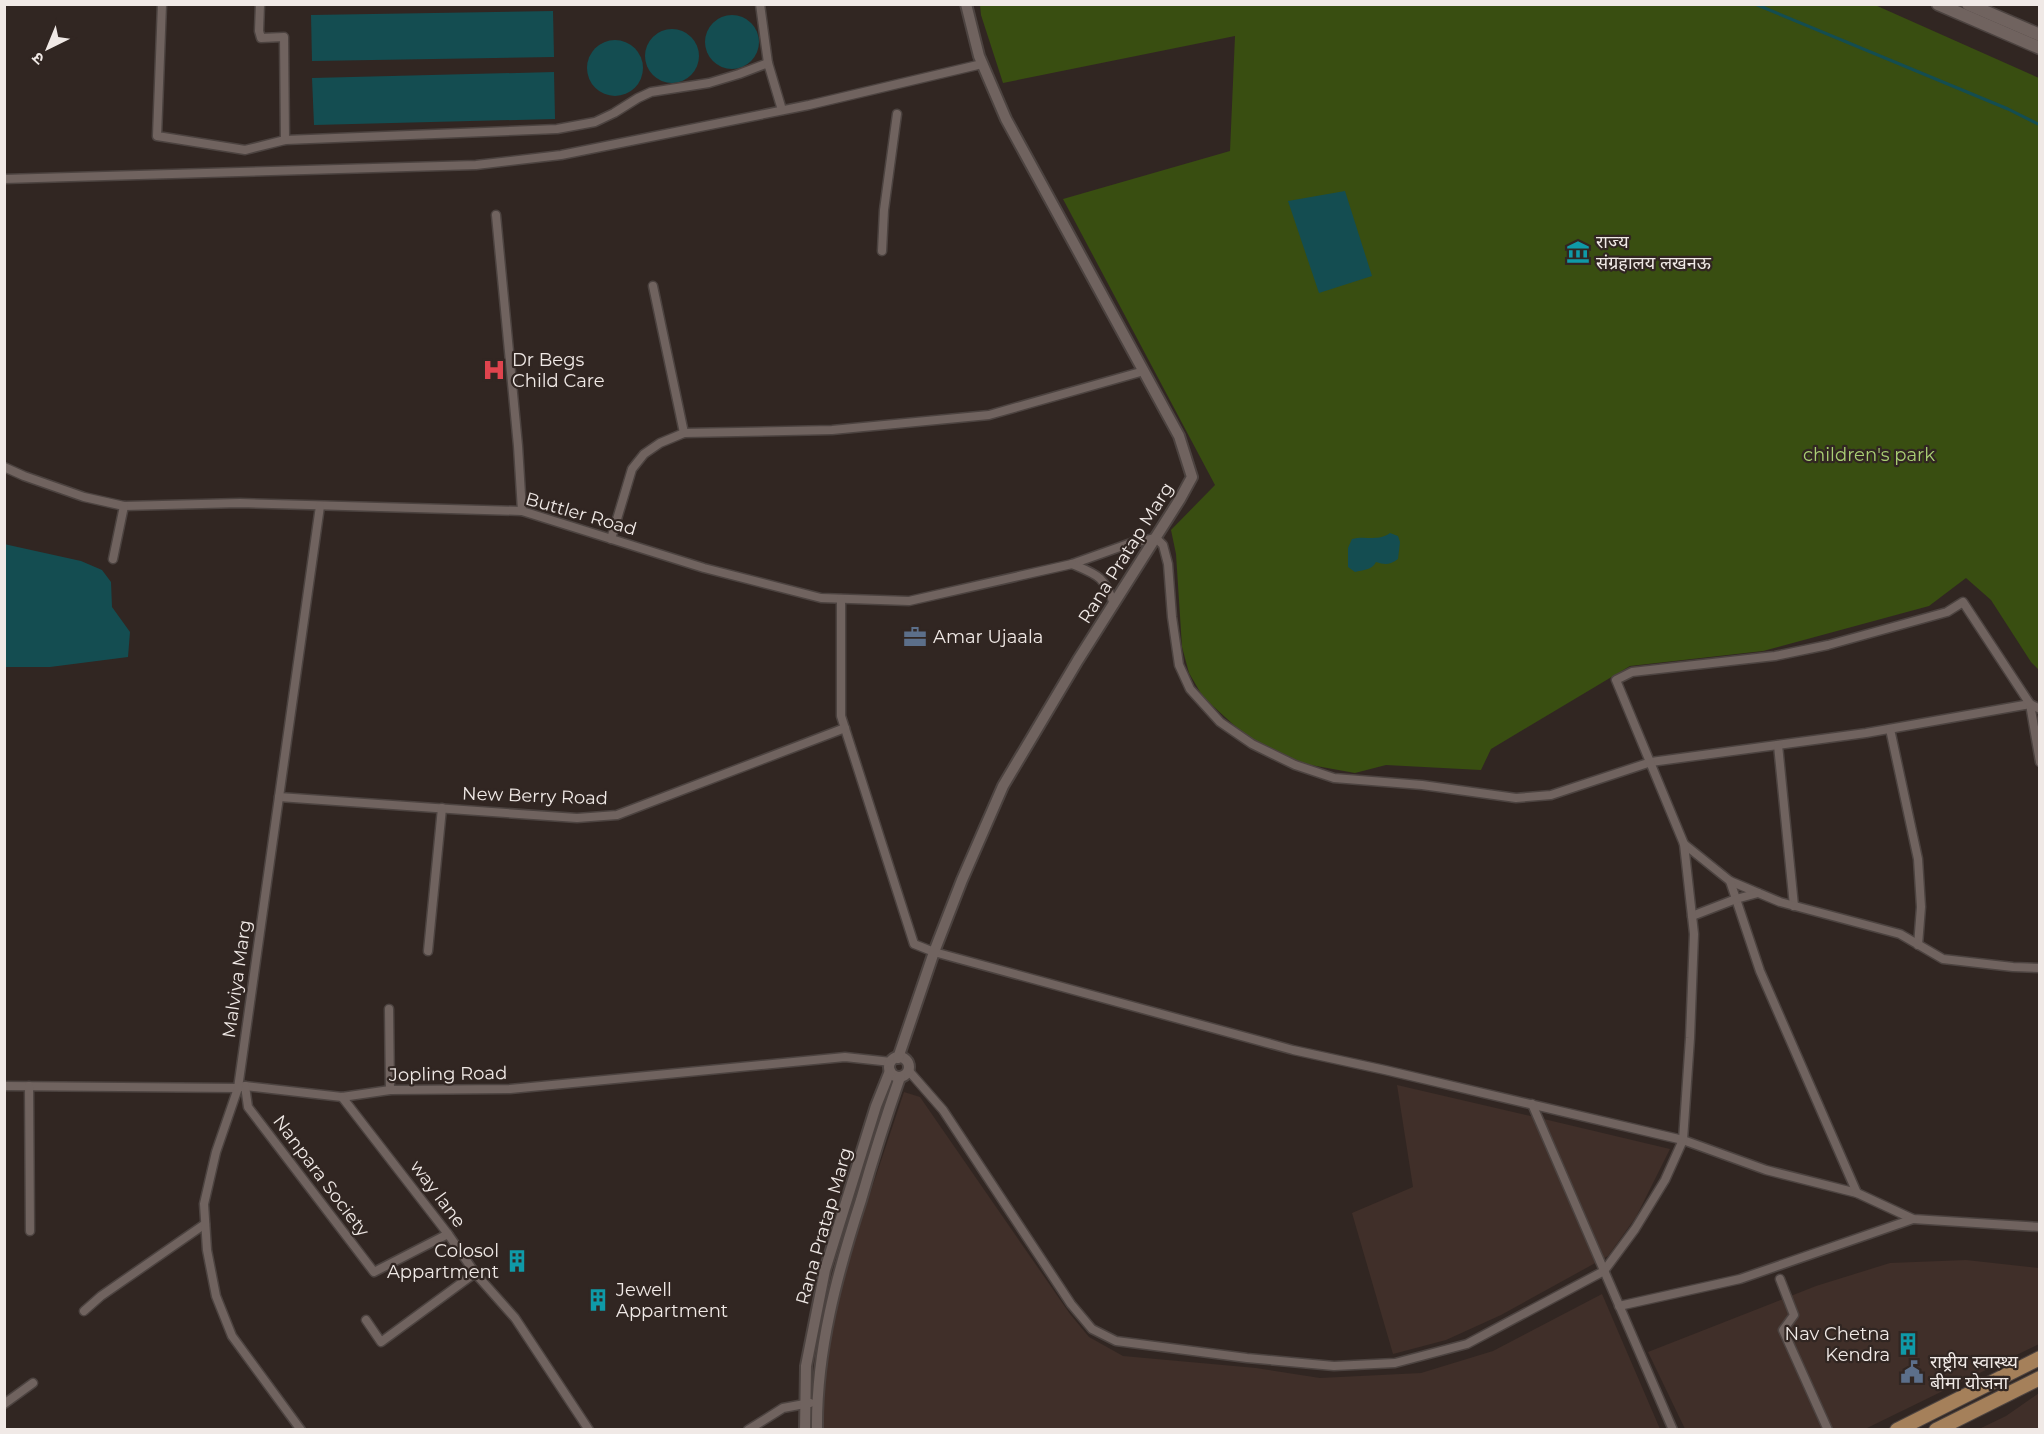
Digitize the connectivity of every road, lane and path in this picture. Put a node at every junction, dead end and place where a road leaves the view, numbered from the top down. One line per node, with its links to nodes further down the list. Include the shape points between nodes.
1 (162, 4): 13 (street, via 157,136 245,150)
2 (260, 4): 13 (street, via 261,38 284,37)
3 (760, 4): 9 (street)
4 (966, 4): 10 (street, Rana Pratap Marg)
5 (1938, 4): 8 (main road)
6 (1968, 4): 7 (main road)
7 (2040, 35)
8 (2040, 48)
9 (768, 63): 11 (street); 13 (street, via 710,82 651,92 595,122 577,126)
10 (982, 64): 11 (street); 18 (street, Rana Pratap Marg, via 1006,119)
11 (782, 110): 14 (street, via 561,155 476,165)
12 (897, 114): 16 (street)
13 (285, 140)
14 (4, 179)
15 (496, 215): 23 (street)
16 (882, 251)
17 (653, 286): 19 (street)
18 (1144, 371): 19 (street, via 989,415 832,430); 24 (street, Rana Pratap Marg, via 1179,436 1192,477)
19 (684, 433): 25 (street, via 644,454 632,469)
20 (4, 467): 21 (street, Buttler Road, via 84,497)
21 (124, 506): 22 (street, Buttler Road); 26 (street)
22 (320, 506): 23 (street, Buttler Road); 37 (street, Malviya Marg)
23 (522, 511): 25 (street, Buttler Road)
24 (1156, 538): 27 (street, Buttler Road); 29 (street, Rana Pratap Marg); 35 (street, via 1163,545 1168,564 1179,665 1190,689 1220,722 1252,744 1295,765 1334,778 1516,798 1551,795)
25 (611, 539): 28 (street, Buttler Road, via 768,585)
26 (113, 559)
27 (1072, 564): 28 (street, Buttler Road, via 909,601); 29 (street, via 1096,574 1107,585)
28 (841, 599): 32 (street, via 841,716)
29 (1114, 604): 47 (street, Rana Pratap Marg, via 1003,786)
30 (2030, 704): 31 (street); 33 (street); 35 (street, via 1963,602 1947,612 1828,645 1775,656 1632,672 1616,680); 36 (street)
31 (2040, 709)
32 (845, 728): 38 (street, New Berry Road, via 617,815 577,818); 47 (street, via 914,944)
33 (1890, 729): 34 (street); 45 (street, via 1918,859)
34 (1778, 745): 35 (street); 43 (street)
35 (1651, 762): 39 (street)
36 (2040, 762)
37 (279, 797): 38 (street, New Berry Road); 54 (street, Malviya Marg)
38 (442, 808): 46 (street)
39 (1684, 844): 40 (street); 44 (street)
40 (1730, 881): 41 (street); 42 (street)
41 (1758, 893): 42 (street); 43 (street)
42 (1736, 899): 44 (street); 59 (street, via 1760,970)
43 (1794, 906): 45 (street, via 1900,934)
44 (1692, 916): 58 (street)
45 (1918, 945): 48 (street, via 1943,959)
46 (428, 951)
47 (934, 952): 50 (street, Rana Pratap Marg); 57 (street, via 1293,1050)
48 (2040, 968)
49 (389, 1010): 55 (street)
50 (893, 1064): 51 (street, via 896,1077); 51 (street, via 906,1061); 55 (street, Jopling Road, via 845,1057 510,1089); 74 (street, Rana Pratap Marg, via 825,1270 806,1366)
51 (904, 1074): 65 (street, via 943,1110 1071,1304 1092,1329 1116,1341 1334,1366 1395,1363 1467,1344); 74 (street, Rana Pratap Marg, via 888,1111 838,1274)
52 (4, 1086): 53 (street, Jopling Road)
53 (29, 1086): 54 (street, Jopling Road); 63 (street)
54 (241, 1087): 56 (street, Jopling Road); 61 (street, Malviya Marg, via 216,1152 204,1204); 64 (street, Nanpara Society, via 248,1107 374,1272)
55 (390, 1090): 56 (street, Jopling Road)
56 (342, 1097): 64 (street, way lane)
57 (1532, 1104): 58 (street); 65 (street)
58 (1683, 1140): 59 (street, via 1766,1170); 65 (street, via 1665,1180)
59 (1857, 1193): 60 (street)
60 (1913, 1219): 62 (street); 68 (street, via 1740,1279)
61 (205, 1224): 69 (street); 76 (street, Malviya Marg, via 216,1296 232,1336)
62 (2040, 1227)
63 (30, 1231)
64 (448, 1234): 66 (street, way lane)
65 (1604, 1271): 68 (street)
66 (475, 1273): 70 (street, via 381,1342); 77 (street, way lane, via 515,1318)
67 (1780, 1279): 82 (street, via 1794,1315 1783,1330)
68 (1619, 1306): 81 (street)
69 (84, 1311)
70 (366, 1320)
71 (2040, 1358): 83 (main road)
72 (33, 1383): 75 (street)
73 (2038, 1383): 84 (main road)
74 (811, 1403): 78 (street, via 783,1408); 79 (street, Rana Pratap Marg); 80 (street, Rana Pratap Marg)
75 (4, 1404)
76 (301, 1430)
77 (590, 1430)
78 (748, 1430)
79 (804, 1430)
80 (816, 1430)
81 (1673, 1430)
82 (1828, 1430)
83 (1897, 1430)
84 (1936, 1430)

